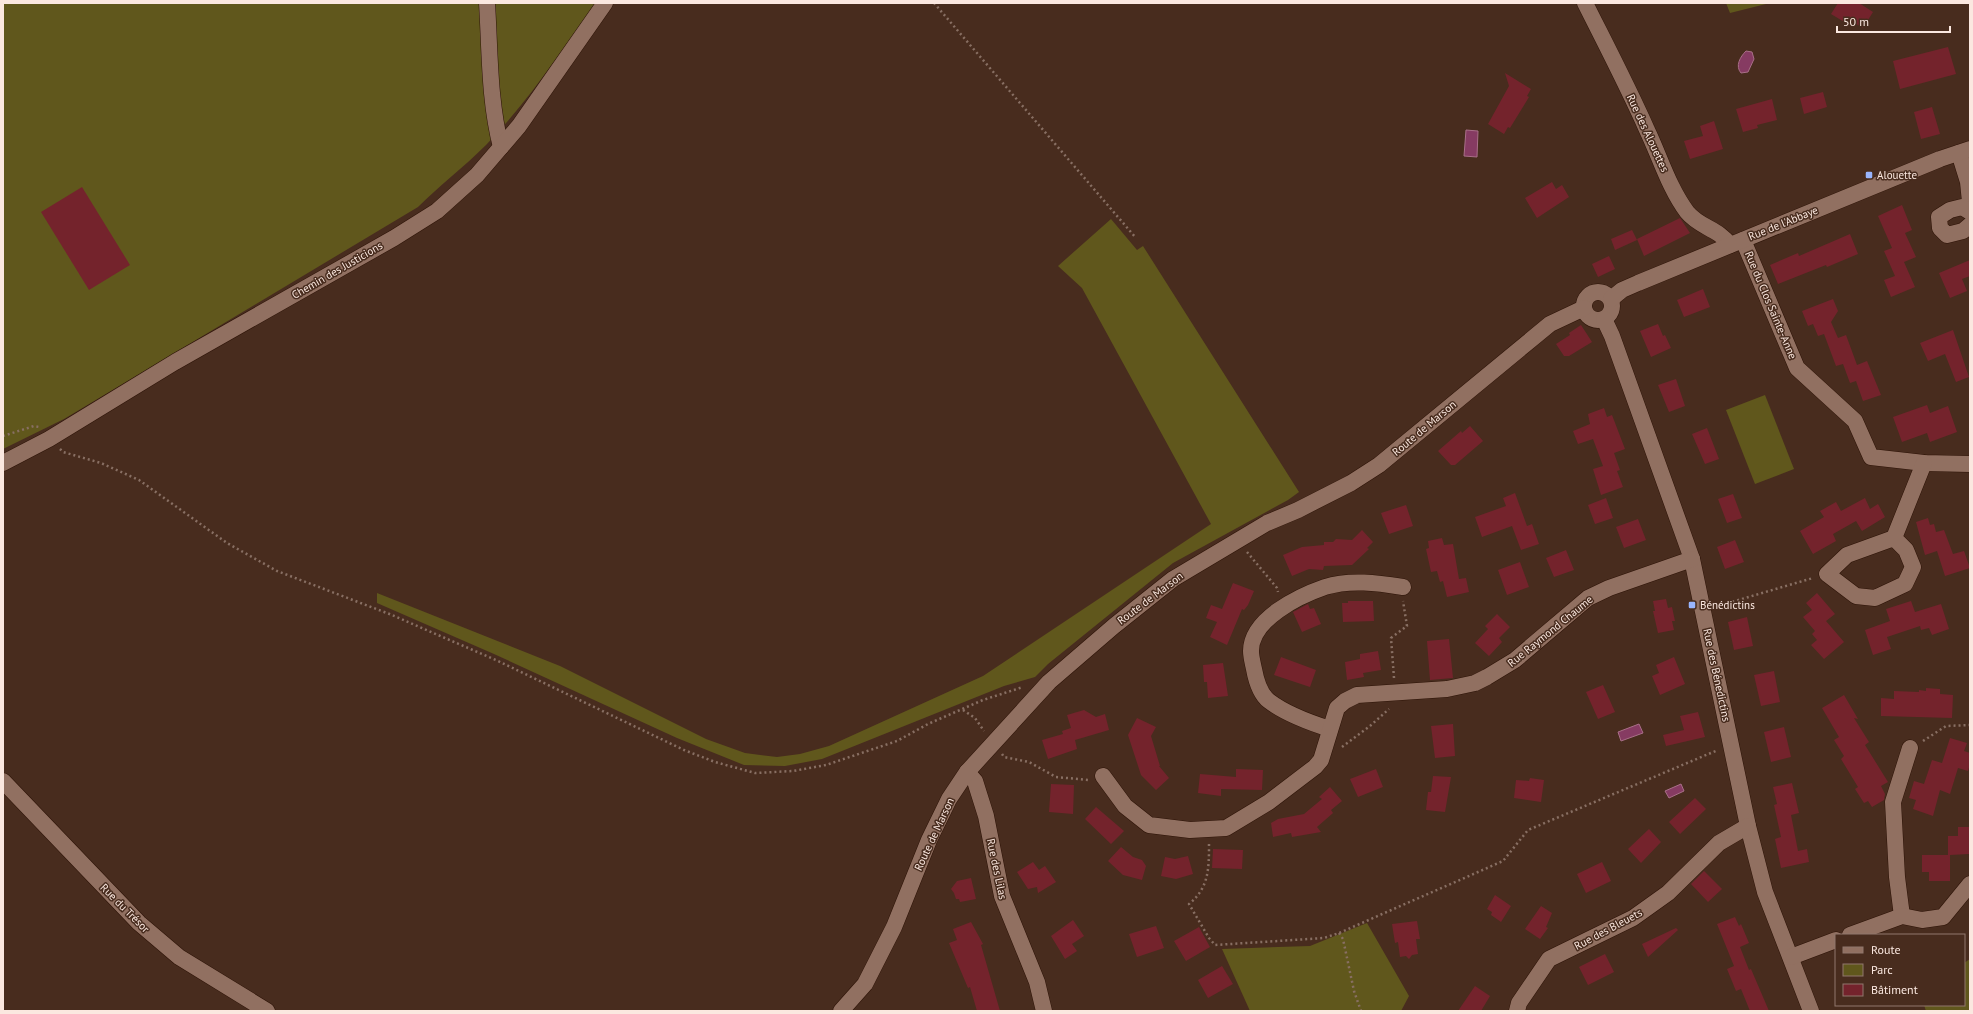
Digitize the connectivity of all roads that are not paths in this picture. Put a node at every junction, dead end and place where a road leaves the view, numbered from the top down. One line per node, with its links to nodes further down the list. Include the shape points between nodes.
1 (487, 3): 4 (street, via 495,115)
2 (605, 3): 4 (street, Chemin des Justicions, via 520,126)
3 (1585, 3): 9 (street, Rue des Alouettes, via 1687,211 1700,224)
4 (501, 147): 13 (street, Chemin des Justicions, via 477,175 437,211 175,362 49,439)
5 (1964, 151): 6 (street, Rue de l'Abbaye); 9 (street, Rue de l'Abbaye)
6 (1970, 202)
7 (1970, 212): 8 (street, via 1962,207 1950,210 1939,217 1940,228 1948,235 1963,231)
8 (1970, 225)
9 (1737, 242): 10 (street, Rue de l'Abbaye, via 1622,290); 14 (street, Rue du Clos Sainte-Anne, via 1775,315 1797,368 1855,420 1871,456)
10 (1610, 299): 11 (street, via 1602,293 1591,294); 12 (street, via 1612,311)
11 (1584, 308): 12 (street, via 1594,320); 21 (street, Route de Marson, via 1550,324 1379,465 1351,483 1236,540 1173,579 1049,682)
12 (1604, 319): 17 (street, Rue des Bénedictins)
13 (3, 463)
14 (1924, 463): 15 (street, Rue du Clos Sainte-Anne); 16 (street)
15 (1970, 464)
16 (1894, 538): 16 (street, via 1847,555 1827,574 1856,596 1875,598 1905,584 1913,567 1906,550)
17 (1692, 560): 19 (street, Rue Raymond Chaume, via 1609,588 1588,598 1516,660 1481,680 1447,689 1357,695 1337,708); 24 (street, Rue des Bénedictins)
18 (1403, 587): 19 (street, via 1369,582 1326,587 1279,608 1252,640 1251,652 1256,682 1269,701 1311,723)
19 (1330, 729): 22 (street, Rue Raymond Chaume, via 1321,760 1315,767 1269,802 1226,828 1190,830 1149,826 1125,806)
20 (1910, 748): 26 (street, via 1893,802)
21 (967, 772): 31 (street, Route de Marson, via 949,799 929,840 894,927 865,984); 32 (street, Rue des Lilas, via 975,781 986,816 1002,896 1037,982)
22 (1103, 776)
23 (3, 781): 30 (street, Rue du Trésor, via 139,923 179,957)
24 (1748, 826): 29 (street, Rue des Bénedictins, via 1765,892); 33 (street, Rue des Bleuets, via 1719,843 1668,893 1633,918 1548,959)
25 (1970, 884): 26 (street, via 1943,917 1922,920)
26 (1902, 916): 27 (street)
27 (1853, 934)
28 (1835, 940): 29 (street)
29 (1791, 957): 34 (street, Rue des Bénedictins)
30 (267, 1011)
31 (841, 1011)
32 (1044, 1011)
33 (1516, 1011)
34 (1812, 1011)

